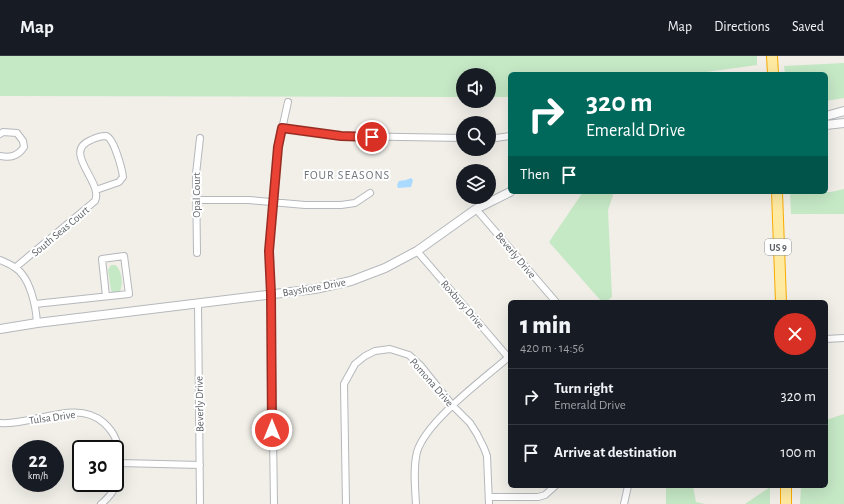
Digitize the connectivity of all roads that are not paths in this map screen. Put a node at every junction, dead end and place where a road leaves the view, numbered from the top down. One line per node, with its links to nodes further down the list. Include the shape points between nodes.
1 (772, 56): 2 (highway)
2 (773, 72)
3 (288, 102): 8 (street)
4 (844, 111): 5 (street)
5 (828, 115)
6 (844, 123): 7 (street)
7 (828, 125)
8 (282, 128): 12 (street, via 341,136); 20 (street)
9 (0, 134): 14 (street, via 17,133 23,140 24,147 20,153)
10 (508, 136): 13 (street)
11 (200, 138): 19 (street, Opal Court)
12 (456, 138)
13 (496, 138)
14 (0, 156)
15 (96, 190): 15 (street, via 81,159 81,147 86,141 108,136 123,177 119,182); 25 (street, South Seas Court, via 95,201)
16 (370, 193): 20 (street, via 355,203 341,205)
17 (508, 193): 21 (street, Bayshore Drive)
18 (777, 194): 29 (highway, US 9)
19 (196, 200): 20 (street); 23 (street, Opal Court)
20 (273, 201): 26 (street, via 269,251)
21 (476, 209): 22 (street, Bayshore Drive); 28 (street, Beverly Drive)
22 (417, 251): 26 (street, Bayshore Drive, via 385,268 351,281 315,289); 36 (street, Roxbury Drive)
23 (197, 253)
24 (0, 260): 25 (street)
25 (16, 267): 30 (street, via 27,283)
26 (271, 294): 31 (street, Bayshore Drive); 50 (street)
27 (106, 296): 27 (street, via 129,294 124,256 102,259); 30 (street)
28 (554, 300)
29 (781, 300)
30 (36, 304): 32 (street)
31 (198, 304): 32 (street, Bayshore Drive); 42 (street, Beverly Drive)
32 (38, 323): 33 (street, Bayshore Drive)
33 (0, 329)
34 (828, 338): 35 (street)
35 (844, 338)
36 (508, 355)
37 (508, 357): 38 (street)
38 (453, 406): 47 (street, Pomona Drive, via 470,423 484,448 487,456); 51 (street, Pomona Drive, via 421,366 403,352 390,349 375,351 359,360 344,384); 52 (street, via 430,428 417,452)
39 (0, 423): 40 (street, Tulsa Drive, via 74,412 98,418)
40 (117, 440)
41 (124, 463): 42 (street)
42 (200, 465): 49 (street, Beverly Drive)
43 (553, 488): 47 (street, via 538,497)
44 (628, 488): 54 (street)
45 (786, 488): 55 (highway)
46 (112, 492): 48 (street, Tulsa Drive)
47 (490, 497): 53 (street, Pomona Drive)
48 (101, 504)
49 (200, 504)
50 (274, 504)
51 (346, 504)
52 (416, 504)
53 (489, 504)
54 (624, 504)
55 (786, 504)

